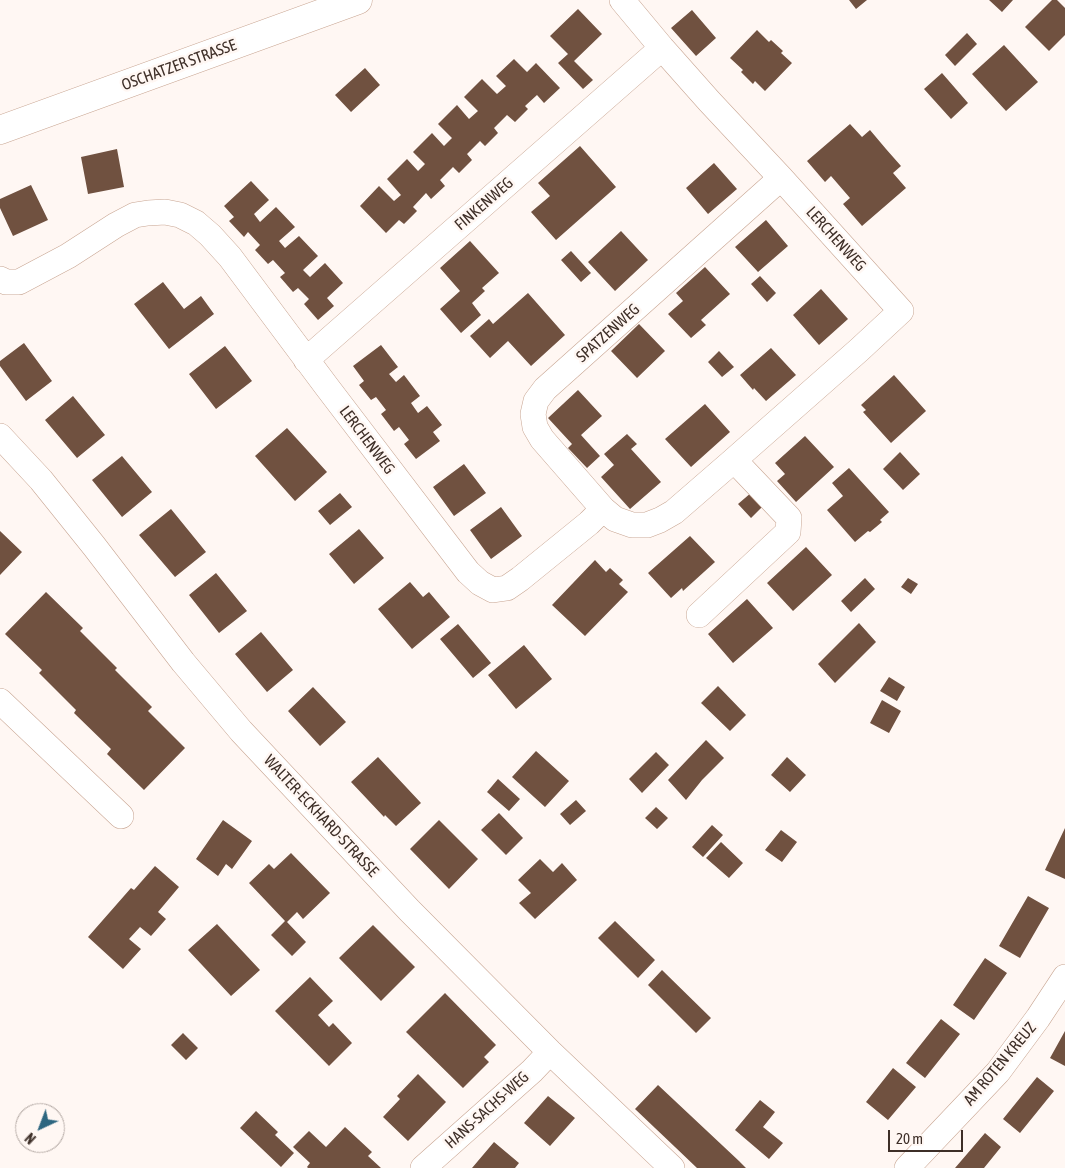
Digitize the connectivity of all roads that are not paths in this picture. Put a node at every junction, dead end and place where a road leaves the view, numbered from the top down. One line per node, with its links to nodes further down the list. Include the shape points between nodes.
1 (358, 0): 4 (main road, OSCHATZER STRASSE)
2 (622, 0): 3 (street, LERCHENWEG)
3 (662, 48): 5 (street, LERCHENWEG); 7 (street, FINKENWEG)
4 (0, 130)
5 (781, 178): 9 (street, LERCHENWEG, via 901,311); 10 (street, SPATZENWEG, via 545,389 536,401 533,414 542,439)
6 (0, 279): 7 (street, LERCHENWEG, via 19,282 135,215 164,212 180,215 210,234 230,257)
7 (306, 360): 10 (street, LERCHENWEG, via 468,572 493,590 507,588)
8 (0, 436): 15 (street, WALTER-ECKHARD-STRASSE, via 41,480 183,662 242,731 403,903)
9 (734, 460): 10 (street, LERCHENWEG, via 674,512 647,525 632,526 615,519); 11 (street, via 789,518 788,532)
10 (603, 509)
11 (699, 615)
12 (0, 701): 13 (street)
13 (121, 816)
14 (1065, 977): 18 (street, AM ROTEN KREUZ, via 998,1072)
15 (550, 1052): 16 (street, HANS-SACHS-WEG); 17 (street, WALTER-ECKHARD-STRASSE)
16 (423, 1168)
17 (672, 1168)
18 (907, 1168)

